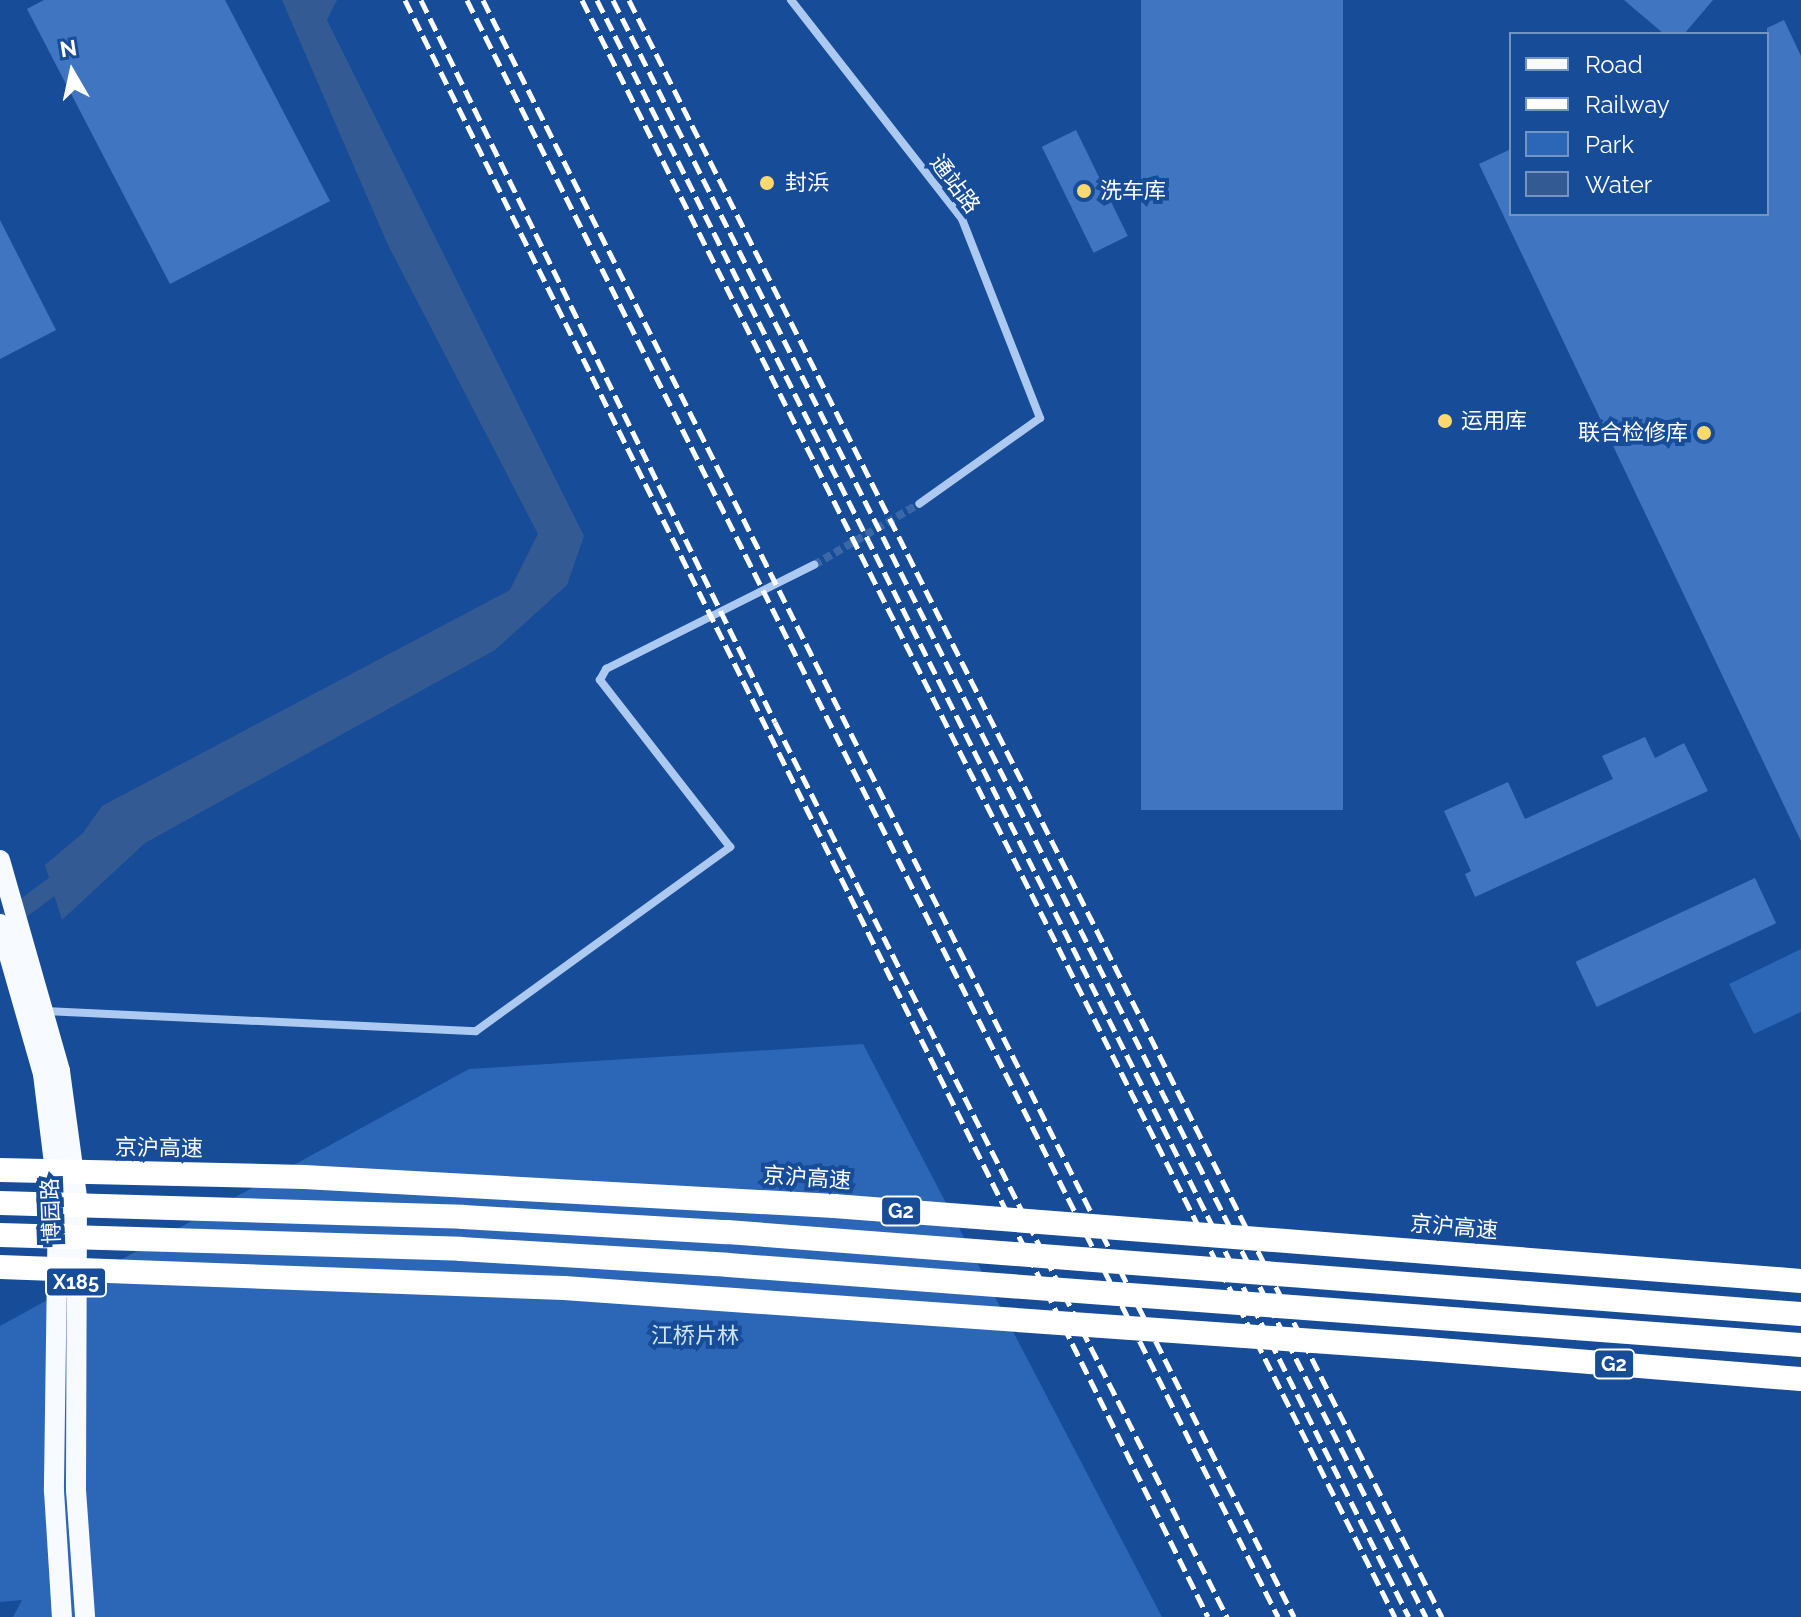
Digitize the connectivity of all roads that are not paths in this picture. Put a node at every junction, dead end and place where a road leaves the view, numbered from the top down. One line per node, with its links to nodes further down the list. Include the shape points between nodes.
1 (791, 0): 2 (street, 通站路, via 962,219 1040,418)
2 (919, 504)
3 (814, 565): 7 (street, via 606,669 600,680 730,847 476,1031)
4 (3, 868): 6 (main road, 博园路 / X185)
5 (0, 924): 6 (main road, 博园路 / X185)
6 (21, 959): 7 (main road, 博园路 / X185); 16 (main road, 博园路 / X185, via 58,1196 54,1491)
7 (44, 1011): 17 (main road, 博园路 / X185, via 77,1197 76,1490)
8 (0, 1170): 12 (highway, 京沪高速 / G2, bridge, via 320,1178 834,1206)
9 (0, 1203): 13 (highway, G2, bridge, via 712,1231)
10 (0, 1235): 14 (highway, G2, bridge, via 696,1263)
11 (0, 1267): 15 (highway, G2, bridge, via 300,1274 719,1297)
12 (1801, 1281)
13 (1801, 1314)
14 (1801, 1345)
15 (1801, 1379)
16 (62, 1617)
17 (85, 1617)

